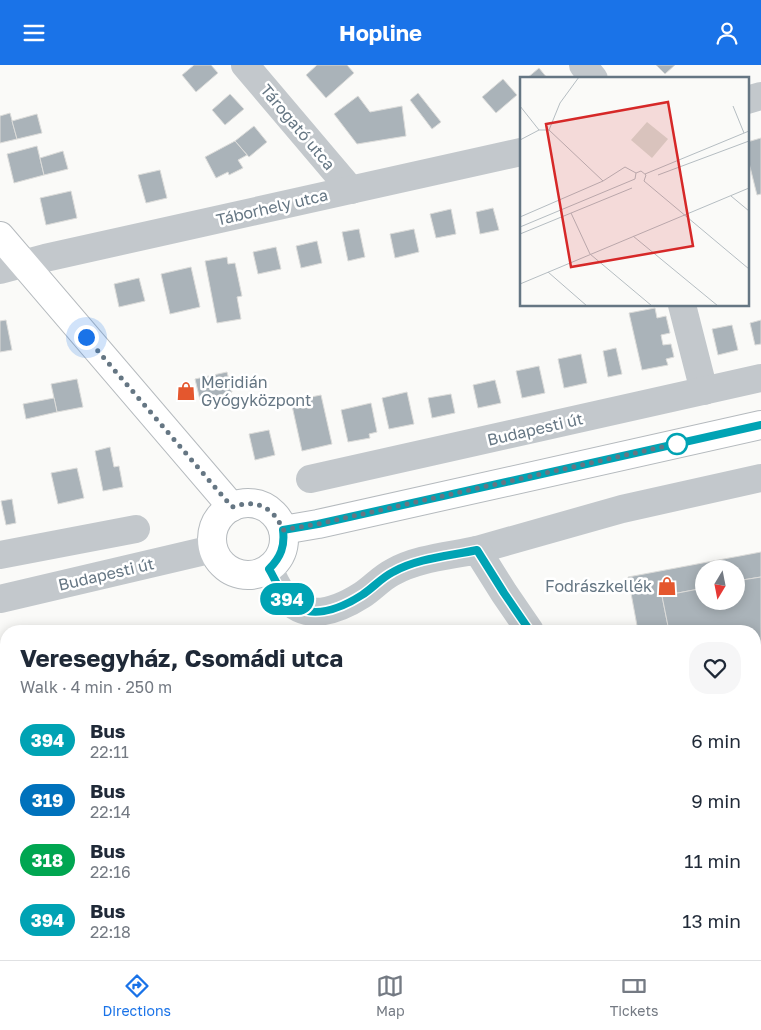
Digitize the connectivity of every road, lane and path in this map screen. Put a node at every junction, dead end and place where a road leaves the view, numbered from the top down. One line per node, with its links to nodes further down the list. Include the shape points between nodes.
1 (245, 65): 7 (street, Tárogató utca)
2 (583, 65): 3 (street)
3 (592, 77)
4 (761, 96): 5 (street)
5 (748, 100)
6 (520, 152): 7 (street, Táborhely utca)
7 (351, 190): 9 (street, Táborhely utca)
8 (0, 236): 9 (main road)
9 (12, 267): 16 (main road)
10 (682, 306): 12 (street)
11 (761, 378): 12 (street, Budapesti út)
12 (704, 391): 15 (street, Budapesti út)
13 (761, 425): 18 (main road)
14 (761, 478): 20 (street, via 622,509)
15 (310, 479)
16 (232, 507): 18 (main road, via 242,503 263,506 279,520); 19 (main road, via 214,524)
17 (136, 529): 21 (street)
18 (283, 530): 22 (main road, via 282,551)
19 (213, 549): 22 (main road, via 218,560 236,573 258,574); 23 (street, Budapesti út)
20 (477, 550): 22 (street, via 414,563 392,572 364,594 327,612 298,608 283,595); 24 (street)
21 (0, 555)
22 (269, 569)
23 (0, 599)
24 (526, 625)

